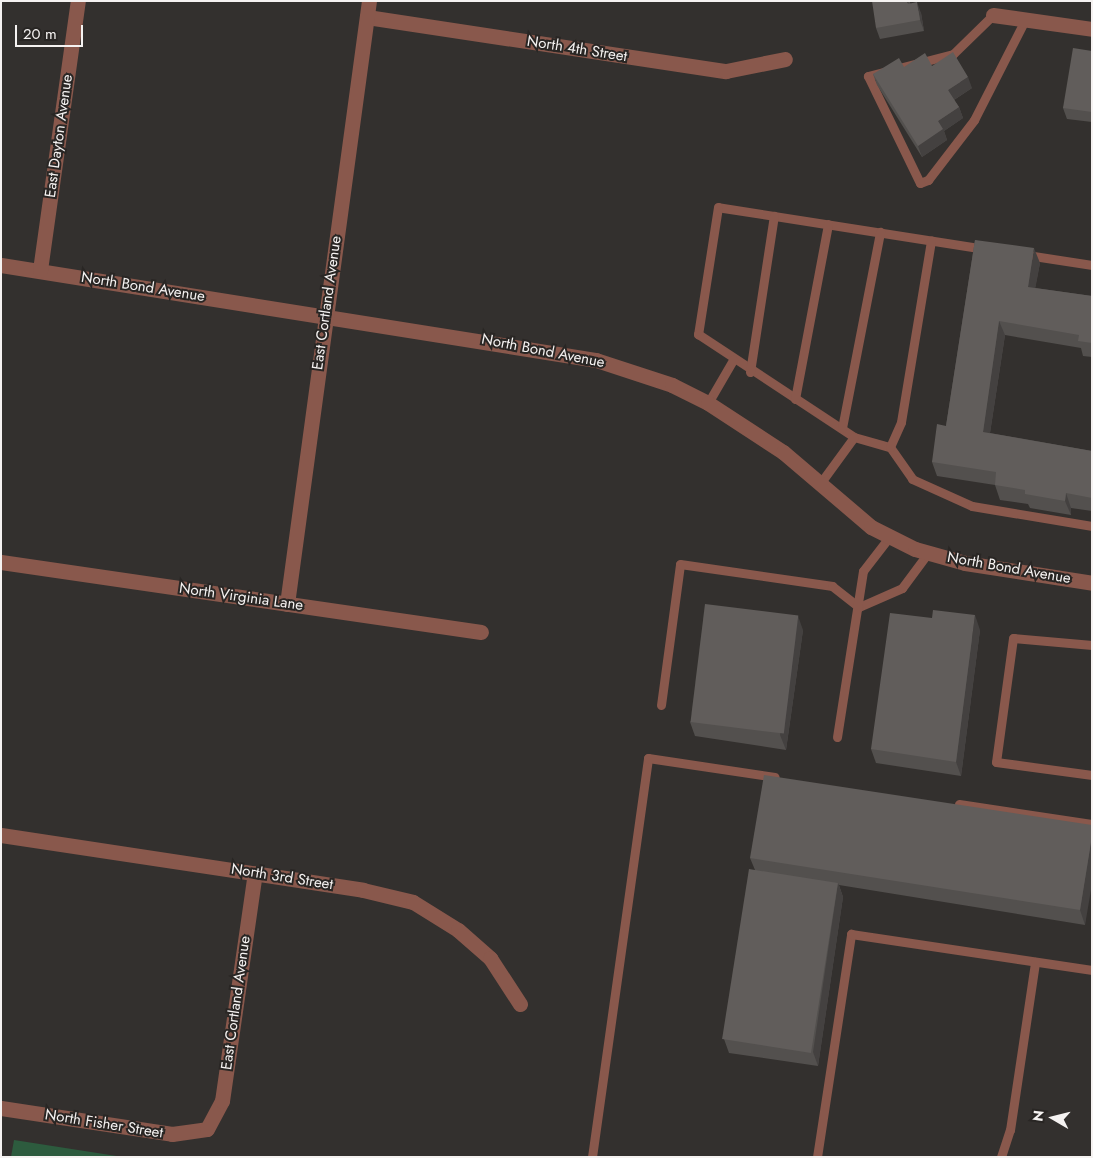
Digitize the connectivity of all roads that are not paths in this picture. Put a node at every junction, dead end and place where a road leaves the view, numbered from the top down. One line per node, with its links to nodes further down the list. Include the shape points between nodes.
1 (78, 1): 16 (street, East Dayton Avenue)
2 (369, 1): 4 (street, East Cortland Avenue)
3 (993, 15): 5 (street); 5 (lane, via 953,54 868,76 920,183 928,180 974,120)
4 (367, 17): 7 (street, North 4th Street, via 726,71); 17 (street, East Cortland Avenue)
5 (1025, 20): 6 (street)
6 (1092, 29)
7 (786, 59)
8 (774, 216): 9 (lane); 18 (lane, via 718,207 698,334); 19 (lane)
9 (828, 224): 10 (lane); 20 (lane)
10 (880, 232): 11 (lane); 22 (lane)
11 (931, 240): 12 (lane); 24 (lane, via 901,422)
12 (997, 251)
13 (1016, 254): 15 (lane)
14 (1, 265): 16 (street, North Bond Avenue)
15 (1092, 265)
16 (40, 270): 17 (street, North Bond Avenue)
17 (324, 317): 21 (street, North Bond Avenue, via 596,360 672,385); 31 (street, East Cortland Avenue)
18 (732, 360): 19 (lane); 21 (lane)
19 (750, 372): 20 (lane)
20 (795, 399): 22 (lane)
21 (708, 403): 25 (street, North Bond Avenue, via 783,452)
22 (842, 428): 23 (lane)
23 (854, 437): 24 (lane); 25 (lane)
24 (890, 447): 26 (lane, via 912,479 972,506)
25 (819, 485): 27 (street, North Bond Avenue)
26 (1092, 526)
27 (890, 536): 28 (street, North Bond Avenue); 32 (lane, via 863,571)
28 (928, 553): 30 (street, North Bond Avenue, via 966,563); 32 (lane, via 902,588)
29 (1, 562): 31 (street, North Virginia Lane)
30 (1092, 583)
31 (287, 604): 33 (street, North Virginia Lane)
32 (859, 607): 35 (lane, via 832,586 680,564); 36 (lane)
33 (481, 632)
34 (1092, 645): 37 (lane, via 1013,638 996,762)
35 (660, 705)
36 (837, 738)
37 (1092, 775)
38 (784, 778): 48 (lane, via 648,758)
39 (947, 803): 40 (lane)
40 (1092, 824)
41 (1, 835): 42 (street, North 3rd Street)
42 (255, 873): 45 (street, North 3rd Street, via 413,902 458,930 490,958); 47 (street, East Cortland Avenue, via 222,1101)
43 (1035, 962): 44 (lane); 49 (lane, via 851,934); 50 (lane, via 1010,1130)
44 (1092, 970)
45 (520, 1004)
46 (1, 1108): 47 (street, North Fisher Street, via 172,1134)
47 (207, 1130)
48 (592, 1157)
49 (817, 1157)
50 (1001, 1157)

